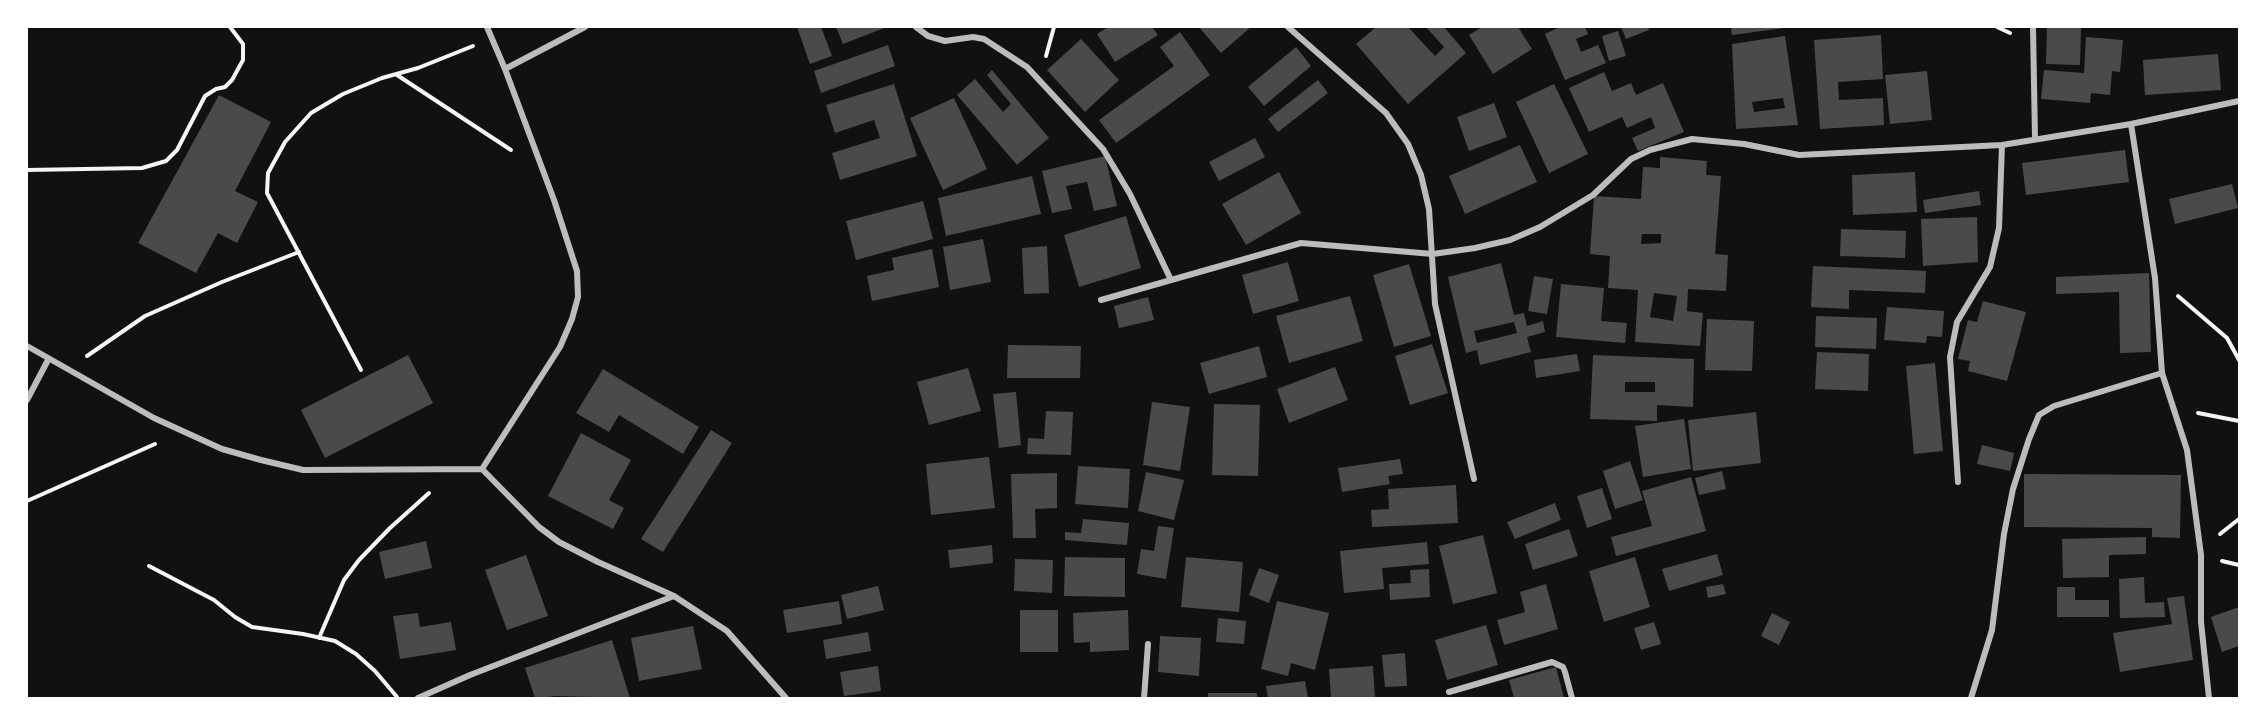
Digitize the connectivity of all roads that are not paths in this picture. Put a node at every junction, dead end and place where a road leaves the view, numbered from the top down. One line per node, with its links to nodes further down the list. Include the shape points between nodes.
1 (487, 27): 6 (street)
2 (585, 27): 6 (street)
3 (916, 27): 12 (street, via 945,41 984,39 1027,67 1103,149 1130,194)
4 (1288, 27): 11 (street, via 1386,113 1408,144 1429,209)
5 (2033, 27): 9 (street)
6 (505, 69): 18 (street, via 577,271 579,297 560,347)
7 (2239, 101): 8 (street)
8 (2131, 124): 9 (street); 16 (street, via 2155,278)
9 (2035, 139): 10 (street)
10 (2002, 145): 11 (street, via 1799,154 1692,139 1631,159 1593,195 1510,240); 20 (street, via 1999,228 1990,267 1952,339)
11 (1433, 254): 12 (street, via 1301,243); 19 (street, via 1435,304)
12 (1171, 280): 13 (street)
13 (1101, 300)
14 (27, 346): 15 (street)
15 (48, 360): 17 (street); 18 (street, via 154,418 222,449 303,470)
16 (2162, 374): 28 (street, via 2054,406 2039,415 2013,489 1992,630); 29 (street, via 2187,450 2201,555 2201,622)
17 (27, 399)
18 (482, 469): 21 (street, via 559,542)
19 (1474, 479)
20 (1958, 482)
21 (674, 596): 24 (street); 25 (street, via 727,631)
22 (1148, 644): 26 (street)
23 (1449, 692): 27 (street, via 1552,662 1566,672)
24 (417, 698)
25 (786, 698)
26 (1144, 698)
27 (1572, 698)
28 (1971, 698)
29 (2209, 698)

